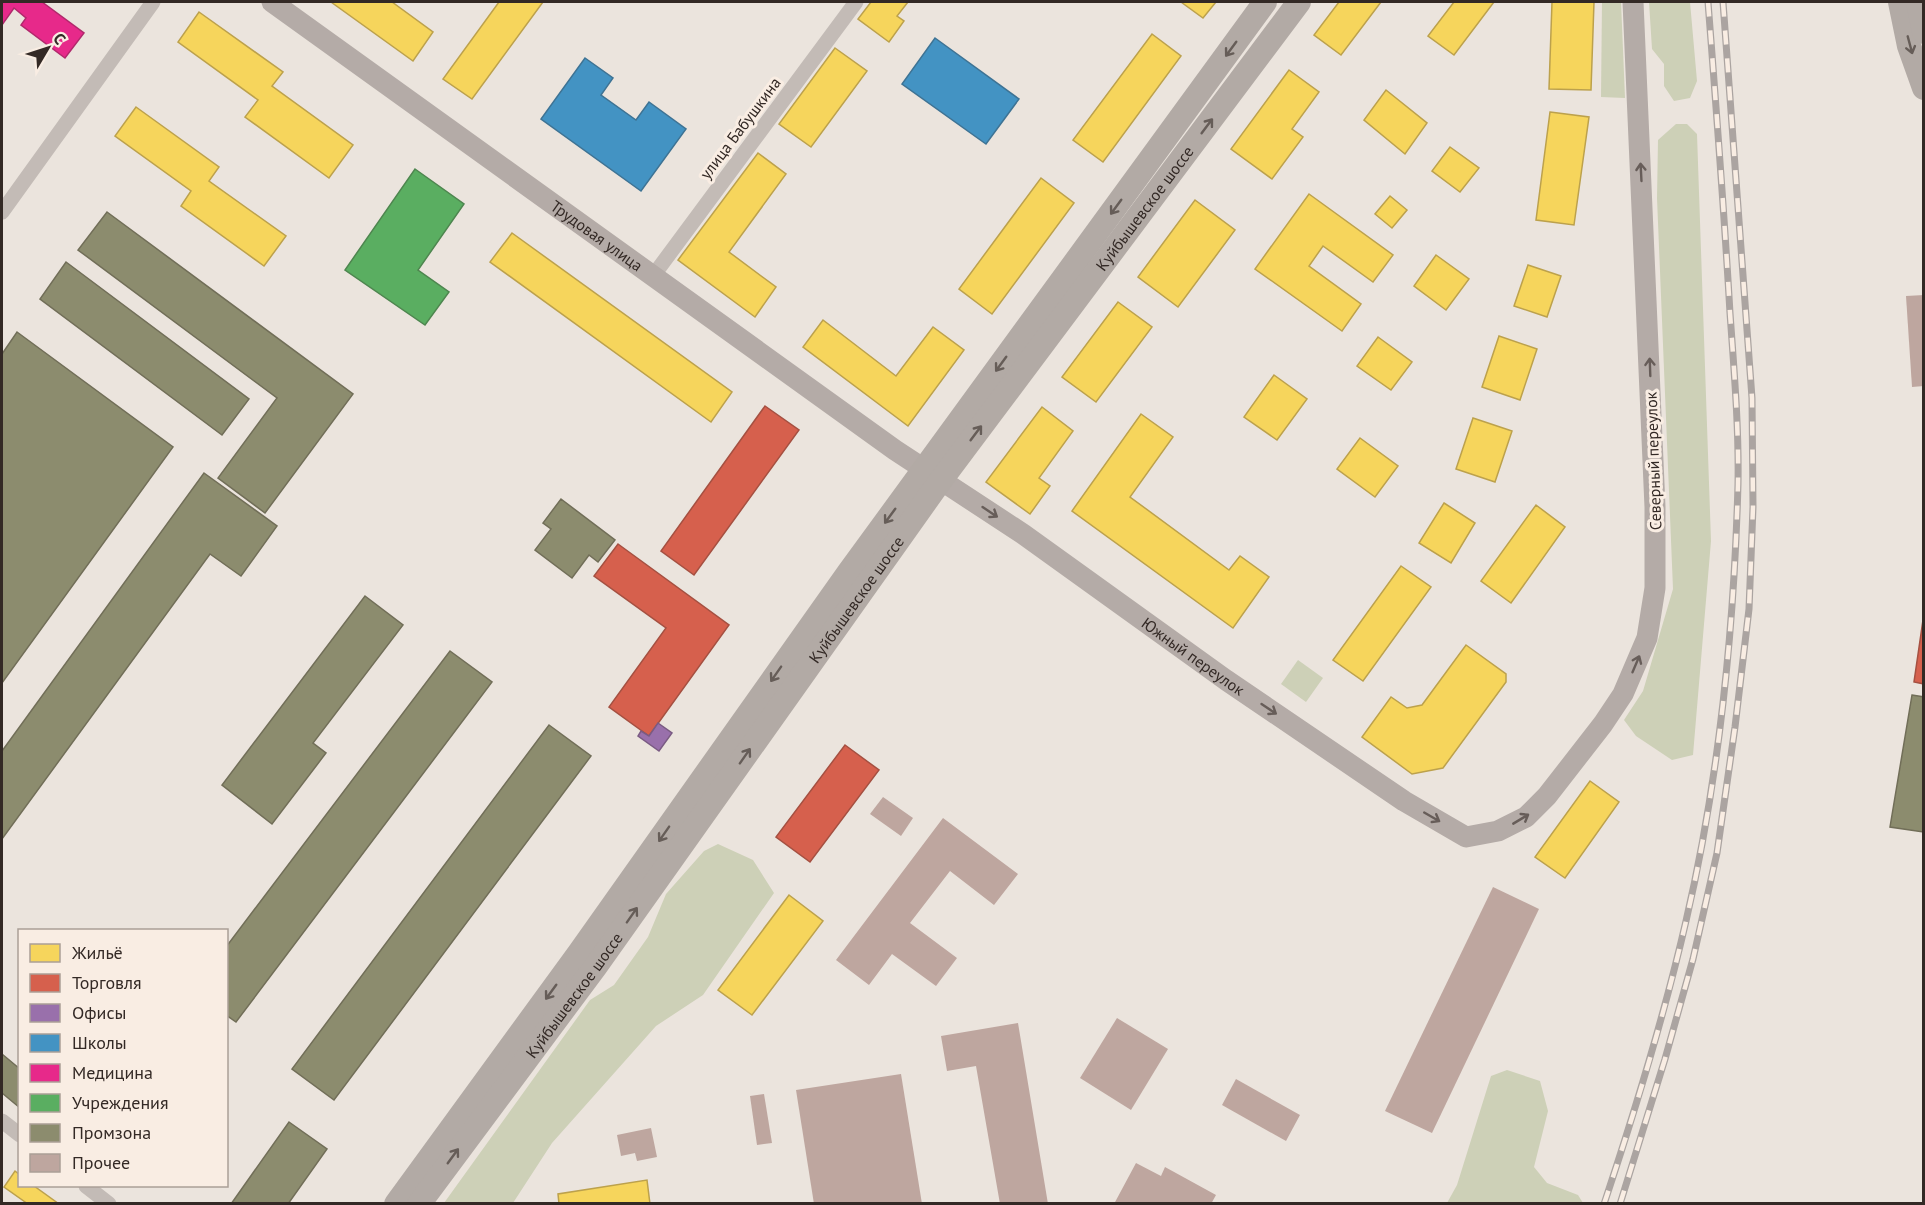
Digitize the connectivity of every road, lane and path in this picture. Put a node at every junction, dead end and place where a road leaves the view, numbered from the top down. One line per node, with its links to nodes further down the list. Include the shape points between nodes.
1 (153, 2): 11 (street)
2 (272, 2): 12 (main road, Трудовая улица)
3 (856, 2): 12 (street, улица Бабушкина)
4 (1265, 2): 13 (main road, Куйбышевское шоссе, one-way to 13)
5 (1299, 2): 13 (main road, Куйбышевское шоссе, one-way to 5)
6 (1633, 2): 14 (main road, Северный переулок, one-way to 6, via 1498,831 1527,817 1547,796 1623,694 1647,638 1654,588 1656,507)
7 (1900, 2): 10 (main road, one-way to 10)
8 (1918, 2): 9 (main road)
9 (1923, 32)
10 (1923, 88)
11 (2, 212)
12 (653, 276): 13 (main road, Трудовая улица)
13 (933, 474): 14 (main road, Южный переулок, one-way to 14, via 1226,680 1404,801); 19 (main road, Куйбышевское шоссе, one-way to 19, via 799,642); 20 (main road, Куйбышевское шоссе, one-way to 13, via 603,957)
14 (1466, 837)
15 (2, 1121): 16 (street)
16 (18, 1133)
17 (89, 1187): 18 (street)
18 (109, 1203)
19 (396, 1203)
20 (419, 1203)

